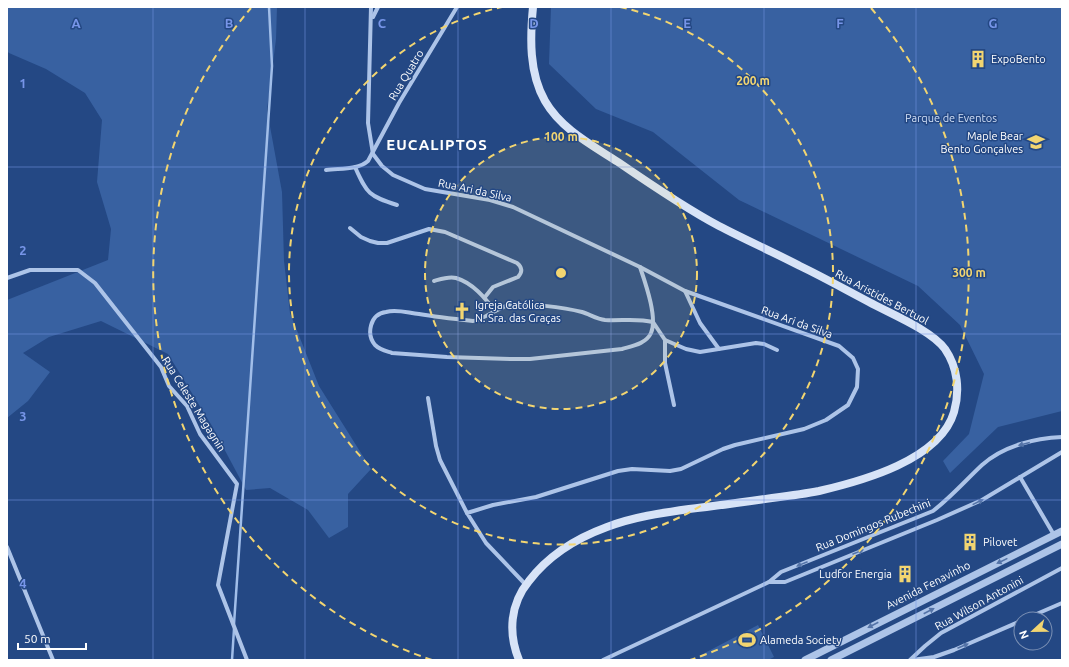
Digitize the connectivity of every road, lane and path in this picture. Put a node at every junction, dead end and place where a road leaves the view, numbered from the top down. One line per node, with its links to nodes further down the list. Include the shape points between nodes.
1 (371, 7): 5 (street)
2 (378, 7): 5 (street)
3 (458, 7): 6 (street, Rua Quatro, via 399,103)
4 (533, 7): 33 (main road, Rua Aristides Bertuol, via 533,66 538,85 555,115 567,127 645,181 717,225 925,332 944,348 953,364 958,382 953,416 932,445 912,459 855,482 817,492 664,513 609,526 585,536 564,549 543,566)
5 (372, 19): 6 (street, via 368,123)
6 (373, 154): 7 (street, via 366,164); 11 (street, Rua Ari da Silva, via 393,175 425,189 490,200 513,207)
7 (355, 167): 8 (street); 9 (street, via 370,194)
8 (326, 170)
9 (397, 205)
10 (350, 228): 15 (street, via 370,241 378,243 387,243 429,229 445,232 520,266 521,274 493,287)
11 (640, 267): 14 (street, Rua Ari da Silva); 17 (street)
12 (7, 278): 43 (street, Rua Celeste Magagnin, via 30,270 78,270 95,283 161,367 170,386 187,406 200,434 237,484 218,585)
13 (434, 281): 15 (street, via 456,278)
14 (685, 291): 19 (street, via 700,322); 26 (street, Rua Ari da Silva, via 839,346 853,358 858,369 857,387 848,405 826,420 804,429 723,449 681,470 618,471 536,497)
15 (484, 297): 16 (street)
16 (495, 311): 17 (street, via 510,305 532,305 561,308 603,319); 17 (street, via 476,321 400,311 384,312 375,317 370,331 372,340 383,351 447,357 530,359 607,351 636,345 651,333)
17 (653, 322): 18 (street)
18 (664, 340): 19 (street, via 700,352); 22 (street, via 665,363)
19 (719, 349): 20 (street, via 756,343)
20 (777, 350)
21 (428, 398): 26 (street, via 440,460)
22 (674, 405)
23 (1062, 437): 32 (street, Rua Domingos Rubechini, one-way to 32, via 1045,438 1001,452 983,464 933,511 781,572)
24 (1062, 452): 25 (street, Rua Domingos Rubechini)
25 (1020, 477): 28 (street); 32 (street, Rua Domingos Rubechini, one-way to 25, via 785,582 938,520 982,500)
26 (467, 513): 33 (street, via 486,543)
27 (1062, 531): 28 (street, Avenida Fenavinho)
28 (1054, 535): 34 (street, Avenida Fenavinho, one-way to 34)
29 (1062, 544): 35 (street)
30 (7, 548): 42 (street)
31 (1062, 568): 48 (street, Rua Wilson Antonini, via 941,634)
32 (769, 582): 45 (street, Rua Domingos Rubechini)
33 (526, 585): 44 (main road, Rua Aristides Bertuol, via 519,595 512,620 512,636)
34 (953, 585): 35 (street); 38 (street, Avenida Fenavinho)
35 (959, 596): 40 (street, one-way to 35)
36 (1062, 603): 37 (street)
37 (1044, 611)
38 (889, 618): 40 (street); 41 (street, Avenida Fenavinho, one-way to 41)
39 (1013, 624): 48 (street, Rua Wilson Antonini, one-way to 39, via 934,657)
40 (894, 629): 47 (street)
41 (828, 648): 46 (street, Avenida Fenavinho); 47 (street)
42 (53, 660)
43 (247, 660)
44 (519, 660)
45 (603, 660)
46 (805, 660)
47 (832, 660)
48 (911, 660)

